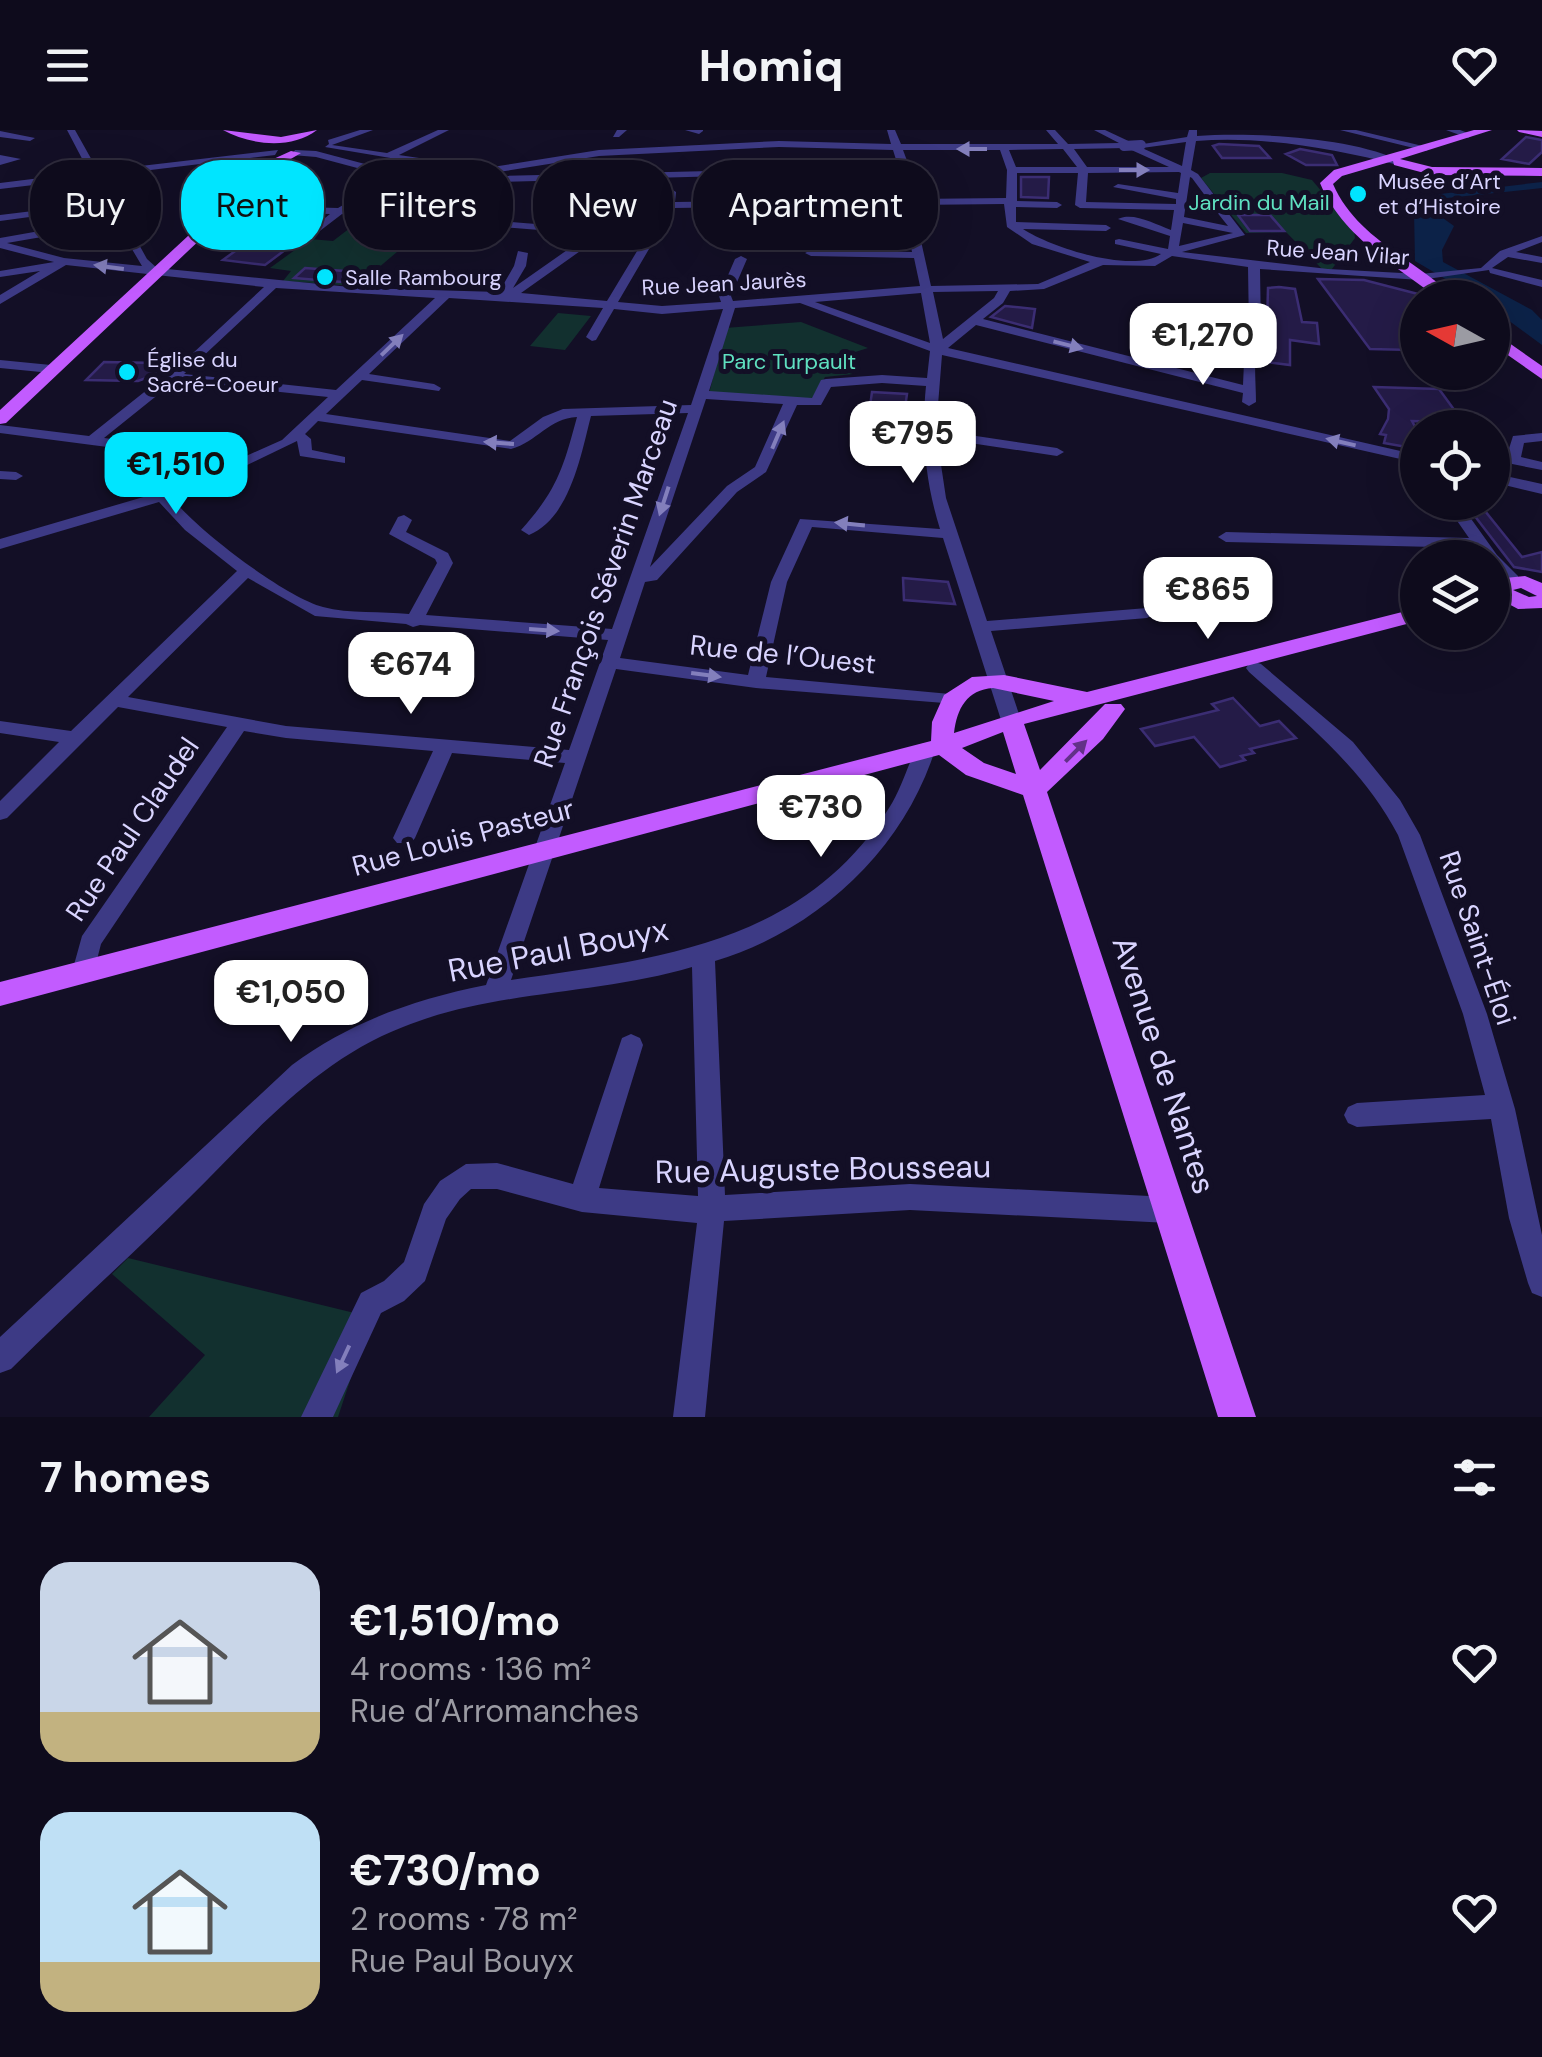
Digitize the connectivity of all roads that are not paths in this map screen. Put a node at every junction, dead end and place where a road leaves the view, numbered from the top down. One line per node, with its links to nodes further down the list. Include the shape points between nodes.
1 (71, 130): 40 (street)
2 (229, 130): 24 (main road)
3 (369, 130): 27 (street)
4 (444, 130): 39 (street)
5 (689, 130): 16 (street)
6 (826, 130): 26 (street)
7 (890, 130): 33 (street)
8 (1050, 130): 35 (street)
9 (1098, 130): 29 (street)
10 (1344, 130): 36 (street)
11 (1450, 130): 22 (street)
12 (1486, 130): 22 (main road)
13 (1505, 130): 45 (main road)
14 (1523, 130): 19 (main road)
15 (1534, 130): 19 (main road)
16 (700, 131): 32 (street)
17 (1192, 133): 29 (street); 29 (street, via 1165,130); 45 (street); 50 (street)
18 (0, 134): 23 (street)
19 (1542, 134)
20 (943, 135): 34 (street)
21 (1026, 135): 31 (street)
22 (1468, 135): 36 (main road)
23 (30, 138)
24 (260, 138): 30 (main road); 38 (main road)
25 (311, 141): 27 (street); 30 (main road); 42 (street)
26 (814, 144): 28 (street); 33 (street)
27 (330, 145): 39 (street)
28 (797, 145): 32 (street); 43 (street)
29 (1125, 145): 35 (street); 50 (street)
30 (291, 147): 38 (main road)
31 (1019, 147): 35 (street); 37 (street)
32 (692, 148): 39 (street, via 538,160 486,171); 52 (street)
33 (895, 148): 34 (street); 44 (street)
34 (939, 148): 37 (street, one-way to 34)
35 (1070, 148): 49 (street)
36 (1426, 148): 45 (main road)
37 (1004, 149): 47 (street)
38 (274, 154): 41 (main road); 46 (street)
39 (388, 156)
40 (87, 160)
41 (268, 160)
42 (359, 160)
43 (802, 160)
44 (901, 160)
45 (1394, 160): 51 (main road, via 1432,171); 99 (main road, via 1336,178 1338,191 1372,232)
46 (161, 165)
47 (1012, 170): 48 (street); 61 (street)
48 (1038, 170): 49 (street); 55 (street)
49 (1083, 170): 50 (street, one-way to 50); 62 (street)
50 (1186, 170): 63 (street); 64 (street)
51 (1542, 172)
52 (684, 174): 53 (street); 54 (street)
53 (693, 174)
54 (513, 178)
55 (1053, 178)
56 (30, 182): 57 (street)
57 (0, 186)
58 (1118, 187): 63 (street)
59 (1052, 192): 61 (street, via 1054,205)
60 (938, 202): 61 (street)
61 (1009, 202): 72 (street)
62 (1080, 206): 63 (street); 74 (street)
63 (1177, 207): 64 (street); 75 (street); 76 (street)
64 (1219, 208): 75 (street)
65 (344, 209): 67 (street)
66 (324, 211): 67 (street)
67 (340, 211): 71 (street); 73 (street)
68 (30, 214): 69 (street)
69 (0, 218)
70 (1124, 220): 76 (street)
71 (324, 224)
72 (1011, 224): 74 (street); 94 (street, via 1036,242)
73 (533, 227)
74 (1106, 228): 79 (street)
75 (1236, 231): 87 (street, via 1240,235)
76 (1174, 234): 87 (street)
77 (30, 237): 80 (street)
78 (1542, 238): 89 (street)
79 (1119, 242): 87 (street); 94 (street)
80 (0, 243): 93 (street)
81 (181, 247): 97 (main road)
82 (136, 250): 97 (street)
83 (574, 250): 106 (street)
84 (641, 250): 110 (street)
85 (917, 250): 90 (street)
86 (522, 252): 106 (street)
87 (1171, 252): 94 (street, via 1156,263); 95 (street, Rue Jean Vilar)
88 (811, 253): 90 (street)
89 (1504, 253): 92 (street); 96 (street)
90 (918, 255): 104 (street)
91 (742, 259): 111 (street, Rue François Séverin Marceau, via 725,296)
92 (1542, 260)
93 (64, 261): 97 (street, Rue Jean Jaurès, one-way to 93); 98 (street); 108 (street)
94 (1105, 261): 103 (street, Rue Jean Jaurès, via 1052,284)
95 (1254, 266): 99 (street, Rue Jean Vilar); 127 (street)
96 (1480, 270): 99 (street, Rue Jean Vilar); 101 (street)
97 (154, 271): 102 (street, Rue Jean Jaurès); 120 (main road)
98 (0, 274)
99 (1426, 276): 100 (main road)
100 (1430, 280)
101 (1538, 282): 107 (street, via 1531,288)
102 (273, 285): 105 (street, Rue Jean Jaurès); 123 (street)
103 (1006, 288): 104 (street, Rue Jean Jaurès); 112 (street)
104 (926, 289): 109 (street, Rue Jean Jaurès); 116 (street)
105 (444, 296): 106 (street, Rue Jean Jaurès); 122 (street, one-way to 105)
106 (506, 296): 110 (street, Rue Jean Jaurès)
107 (1542, 296)
108 (0, 300)
109 (804, 301): 111 (street, Rue Jean Jaurès); 116 (street)
110 (611, 305): 111 (street, Rue Jean Jaurès); 113 (street)
111 (729, 306): 129 (street, Rue François Séverin Marceau)
112 (974, 321): 116 (street); 127 (street, one-way to 127)
113 (592, 337)
114 (1510, 345): 118 (main road)
115 (1510, 348): 121 (main road)
116 (938, 350): 125 (street); 134 (street)
117 (0, 364): 119 (street)
118 (1542, 366)
119 (23, 371): 120 (street); 124 (street)
120 (49, 371): 133 (main road)
121 (1542, 374)
122 (360, 376): 126 (street); 128 (street)
123 (173, 378): 128 (street); 139 (street)
124 (0, 379)
125 (932, 382): 130 (street, via 826,383 816,402); 136 (street)
126 (434, 388)
127 (1250, 391): 134 (street)
128 (340, 394): 132 (street)
129 (698, 402): 130 (street); 131 (street); 156 (street, Rue François Séverin Marceau, one-way to 156)
130 (791, 402): 156 (street, one-way to 130, via 651,576 732,489 760,469)
131 (585, 411): 132 (street, one-way to 132, via 555,414 512,445); 150 (street, via 555,497 544,520)
132 (316, 417): 137 (street)
133 (0, 419)
134 (1248, 421): 141 (street, one-way to 134)
135 (0, 429): 139 (street)
136 (929, 433): 140 (street); 151 (street)
137 (296, 436): 142 (street, via 304,439 305,453); 144 (street)
138 (1542, 437): 143 (street, via 1518,439)
139 (93, 440): 144 (street)
140 (1057, 452)
141 (1400, 455)
142 (340, 460)
143 (1512, 460): 145 (street)
144 (247, 462): 148 (street)
145 (1542, 466)
146 (1510, 482): 147 (street)
147 (1542, 489)
148 (163, 498): 154 (street); 155 (street)
149 (404, 520): 159 (street, via 397,534 445,563)
150 (529, 530)
151 (947, 534): 160 (street); 166 (street, one-way to 166, via 806,522 780,582)
152 (1226, 536): 153 (street)
153 (1400, 541)
154 (0, 544)
155 (249, 570): 159 (street, via 306,608); 168 (street)
156 (640, 577): 162 (street, Rue François Séverin Marceau)
157 (1147, 613): 160 (street)
158 (1400, 619): 169 (main road)
159 (414, 622): 162 (street, one-way to 162)
160 (980, 627): 165 (street)
161 (1400, 629): 164 (main road)
162 (618, 635): 163 (street, Rue François Séverin Marceau)
163 (610, 662): 166 (street, Rue de l’Ouest, one-way to 166); 176 (street, Rue François Séverin Marceau)
164 (1255, 668): 169 (main road); 186 (street, Rue Saint-Éloi, via 1346,747 1401,820 1452,942)
165 (996, 680): 167 (main road); 169 (main road); 172 (street)
166 (756, 682): 167 (street, Rue de l’Ouest)
167 (938, 698): 175 (main road)
168 (113, 700): 170 (street); 173 (street)
169 (1103, 704): 172 (main road, Rue Louis Pasteur); 177 (main road, one-way to 169, via 1094,733)
170 (239, 724): 174 (street); 182 (street, Rue Paul Claudel, via 90,942)
171 (0, 727): 173 (street)
172 (1014, 729): 175 (main road, Rue Louis Pasteur); 177 (main road, Avenue de Nantes)
173 (74, 738): 178 (street)
174 (446, 744): 176 (street); 179 (street)
175 (934, 748): 177 (main road); 180 (main road, Rue Louis Pasteur); 181 (street, Rue Paul Bouyx, via 880,841 846,873 779,925)
176 (577, 757): 180 (street, Rue François Séverin Marceau)
177 (1034, 790): 190 (main road, Avenue de Nantes)
178 (0, 813)
179 (404, 838)
180 (547, 848): 182 (main road, Rue Louis Pasteur); 183 (street, Rue François Séverin Marceau)
181 (703, 953): 183 (street, Rue Paul Bouyx); 189 (street)
182 (84, 972): 184 (main road, Rue Louis Pasteur)
183 (495, 993): 192 (street, Rue Paul Bouyx, via 384,1022 313,1062)
184 (0, 994)
185 (631, 1045): 188 (street)
186 (1502, 1109): 187 (street); 191 (street, Rue Saint-Éloi)
187 (1357, 1115)
188 (582, 1199): 189 (street, Rue Auguste Bousseau); 193 (street, Rue Auguste Bousseau, one-way to 193, via 497,1176 466,1177 450,1190 434,1214 416,1271 371,1303)
189 (712, 1208): 190 (street, Rue Auguste Bousseau, via 910,1197); 194 (street)
190 (1169, 1210): 195 (main road, Avenue de Nantes)
191 (1542, 1283)
192 (0, 1358)
193 (317, 1417)
194 (689, 1417)
195 (1237, 1417)

